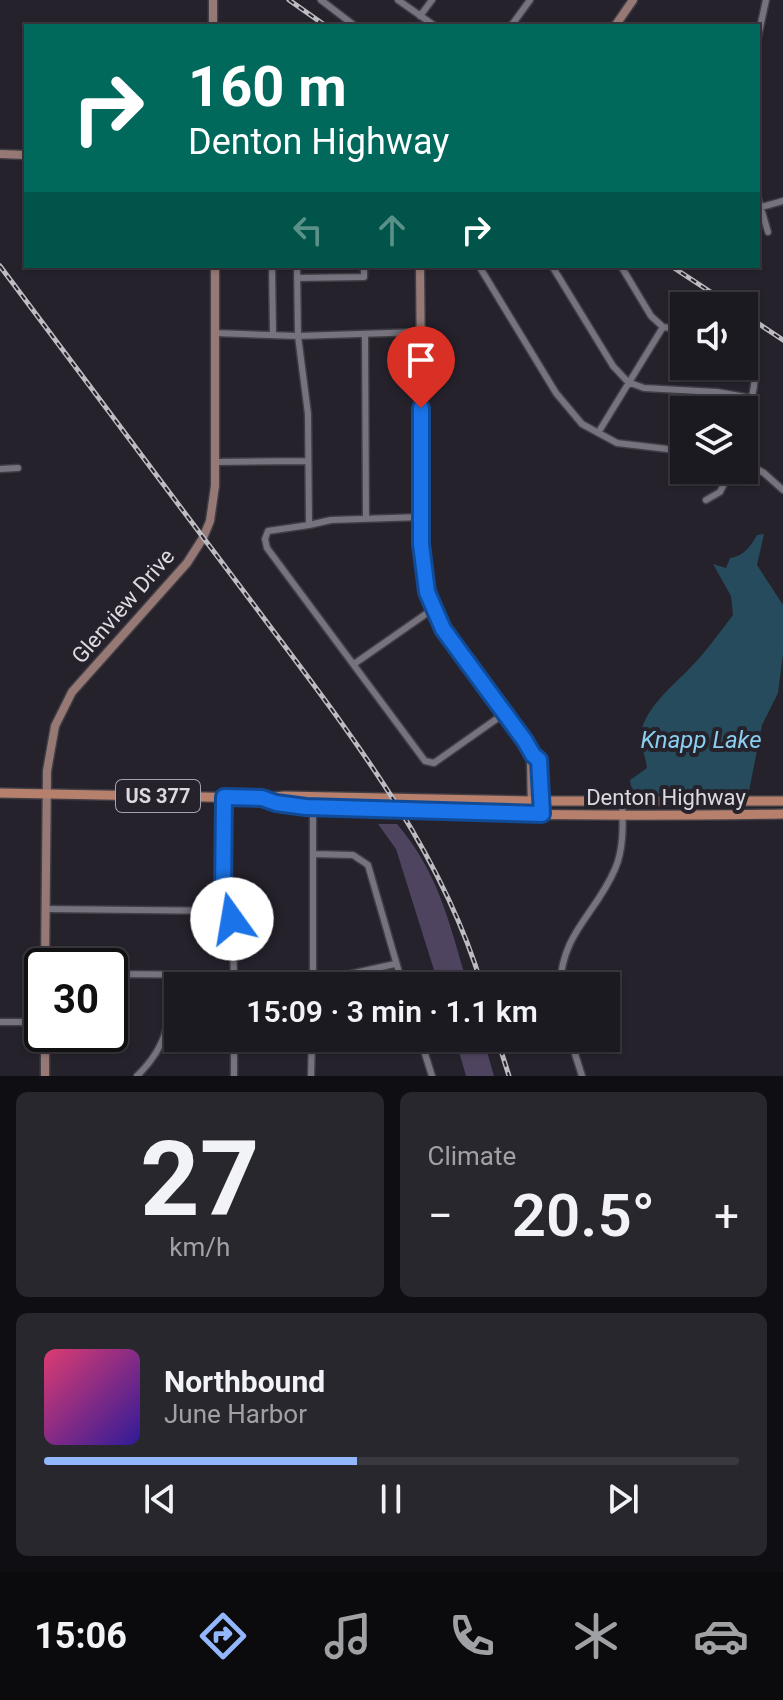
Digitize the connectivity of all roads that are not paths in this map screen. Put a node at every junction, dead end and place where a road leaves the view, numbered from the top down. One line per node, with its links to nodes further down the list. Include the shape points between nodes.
1 (213, 0): 9 (main road)
2 (321, 0): 10 (street)
3 (398, 0): 8 (street)
4 (432, 0): 8 (street)
5 (530, 0): 12 (street)
6 (633, 0): 13 (main road)
7 (766, 0): 14 (street)
8 (420, 16): 11 (street)
9 (213, 24)
10 (352, 24)
11 (432, 24)
12 (512, 24)
13 (616, 24)
14 (760, 28)
15 (0, 154): 16 (main road)
16 (24, 155)
17 (783, 201): 18 (street)
18 (760, 207)
19 (760, 210): 20 (street)
20 (768, 232)
21 (215, 268): 33 (main road, Glenview Drive)
22 (272, 268): 34 (street)
23 (297, 268): 29 (street)
24 (364, 268): 29 (street, via 364,277)
25 (420, 268): 32 (main road)
26 (480, 268): 39 (street, via 556,393 582,424)
27 (553, 268): 37 (street)
28 (622, 268): 30 (street)
29 (297, 278): 36 (street)
30 (663, 327): 31 (street); 37 (street)
31 (670, 328)
32 (420, 332): 35 (street); 49 (main road)
33 (215, 333): 34 (street); 42 (main road, Glenview Drive)
34 (273, 334): 36 (street)
35 (365, 334): 36 (street); 50 (street)
36 (298, 336): 41 (street)
37 (628, 382): 38 (street); 39 (street)
38 (740, 396)
39 (598, 433): 40 (street, via 638,448)
40 (670, 450)
41 (308, 461): 42 (street); 51 (street)
42 (215, 462): 56 (main road, Glenview Drive, via 213,503 203,538 63,708 50,741)
43 (18, 468): 44 (street)
44 (0, 469)
45 (758, 470): 47 (street)
46 (724, 484): 48 (street)
47 (783, 490)
48 (706, 500)
49 (421, 517): 50 (street); 52 (main road, via 423,579)
50 (366, 518): 51 (street)
51 (309, 525): 53 (street, via 268,531 267,548)
52 (433, 609): 53 (street); 54 (main road)
53 (354, 664): 54 (street, via 425,761 434,763)
54 (505, 712): 60 (main road, via 539,760)
55 (0, 793): 56 (main road, Denton Highway / US 377)
56 (47, 794): 58 (main road, Denton Highway / US 377); 68 (main road, Glenview Drive)
57 (314, 796): 59 (main road, Denton Highway / US 377); 60 (main road, Denton Highway / US 377); 63 (street)
58 (224, 797): 59 (main road, Denton Highway / US 377); 69 (street, via 223,894)
59 (262, 798): 63 (main road, Denton Highway / US 377)
60 (537, 801): 61 (main road, Denton Highway / US 377); 64 (main road)
61 (622, 801): 62 (main road, Denton Highway / US 377); 65 (street)
62 (783, 801)
63 (313, 808): 64 (main road, Denton Highway / US 377); 67 (street)
64 (537, 814): 65 (main road, Denton Highway / US 377)
65 (623, 814): 66 (main road, Denton Highway / US 377); 76 (street, via 617,865 566,948)
66 (783, 814)
67 (313, 854): 71 (street, via 353,855 368,865); 73 (street)
68 (46, 909): 69 (street); 70 (main road, Glenview Drive)
69 (229, 911): 72 (street)
70 (45, 948)
71 (395, 964): 74 (street); 75 (street)
72 (234, 972)
73 (313, 972)
74 (359, 972)
75 (398, 972)
76 (562, 972)
77 (128, 974): 78 (street)
78 (164, 975)
79 (0, 1022): 80 (street)
80 (24, 1022)
81 (164, 1038): 88 (street)
82 (45, 1052): 87 (main road)
83 (234, 1052): 89 (street)
84 (312, 1052): 90 (street)
85 (424, 1052): 91 (street)
86 (574, 1052): 92 (street)
87 (45, 1076)
88 (137, 1076)
89 (234, 1076)
90 (311, 1076)
91 (432, 1076)
92 (582, 1076)

